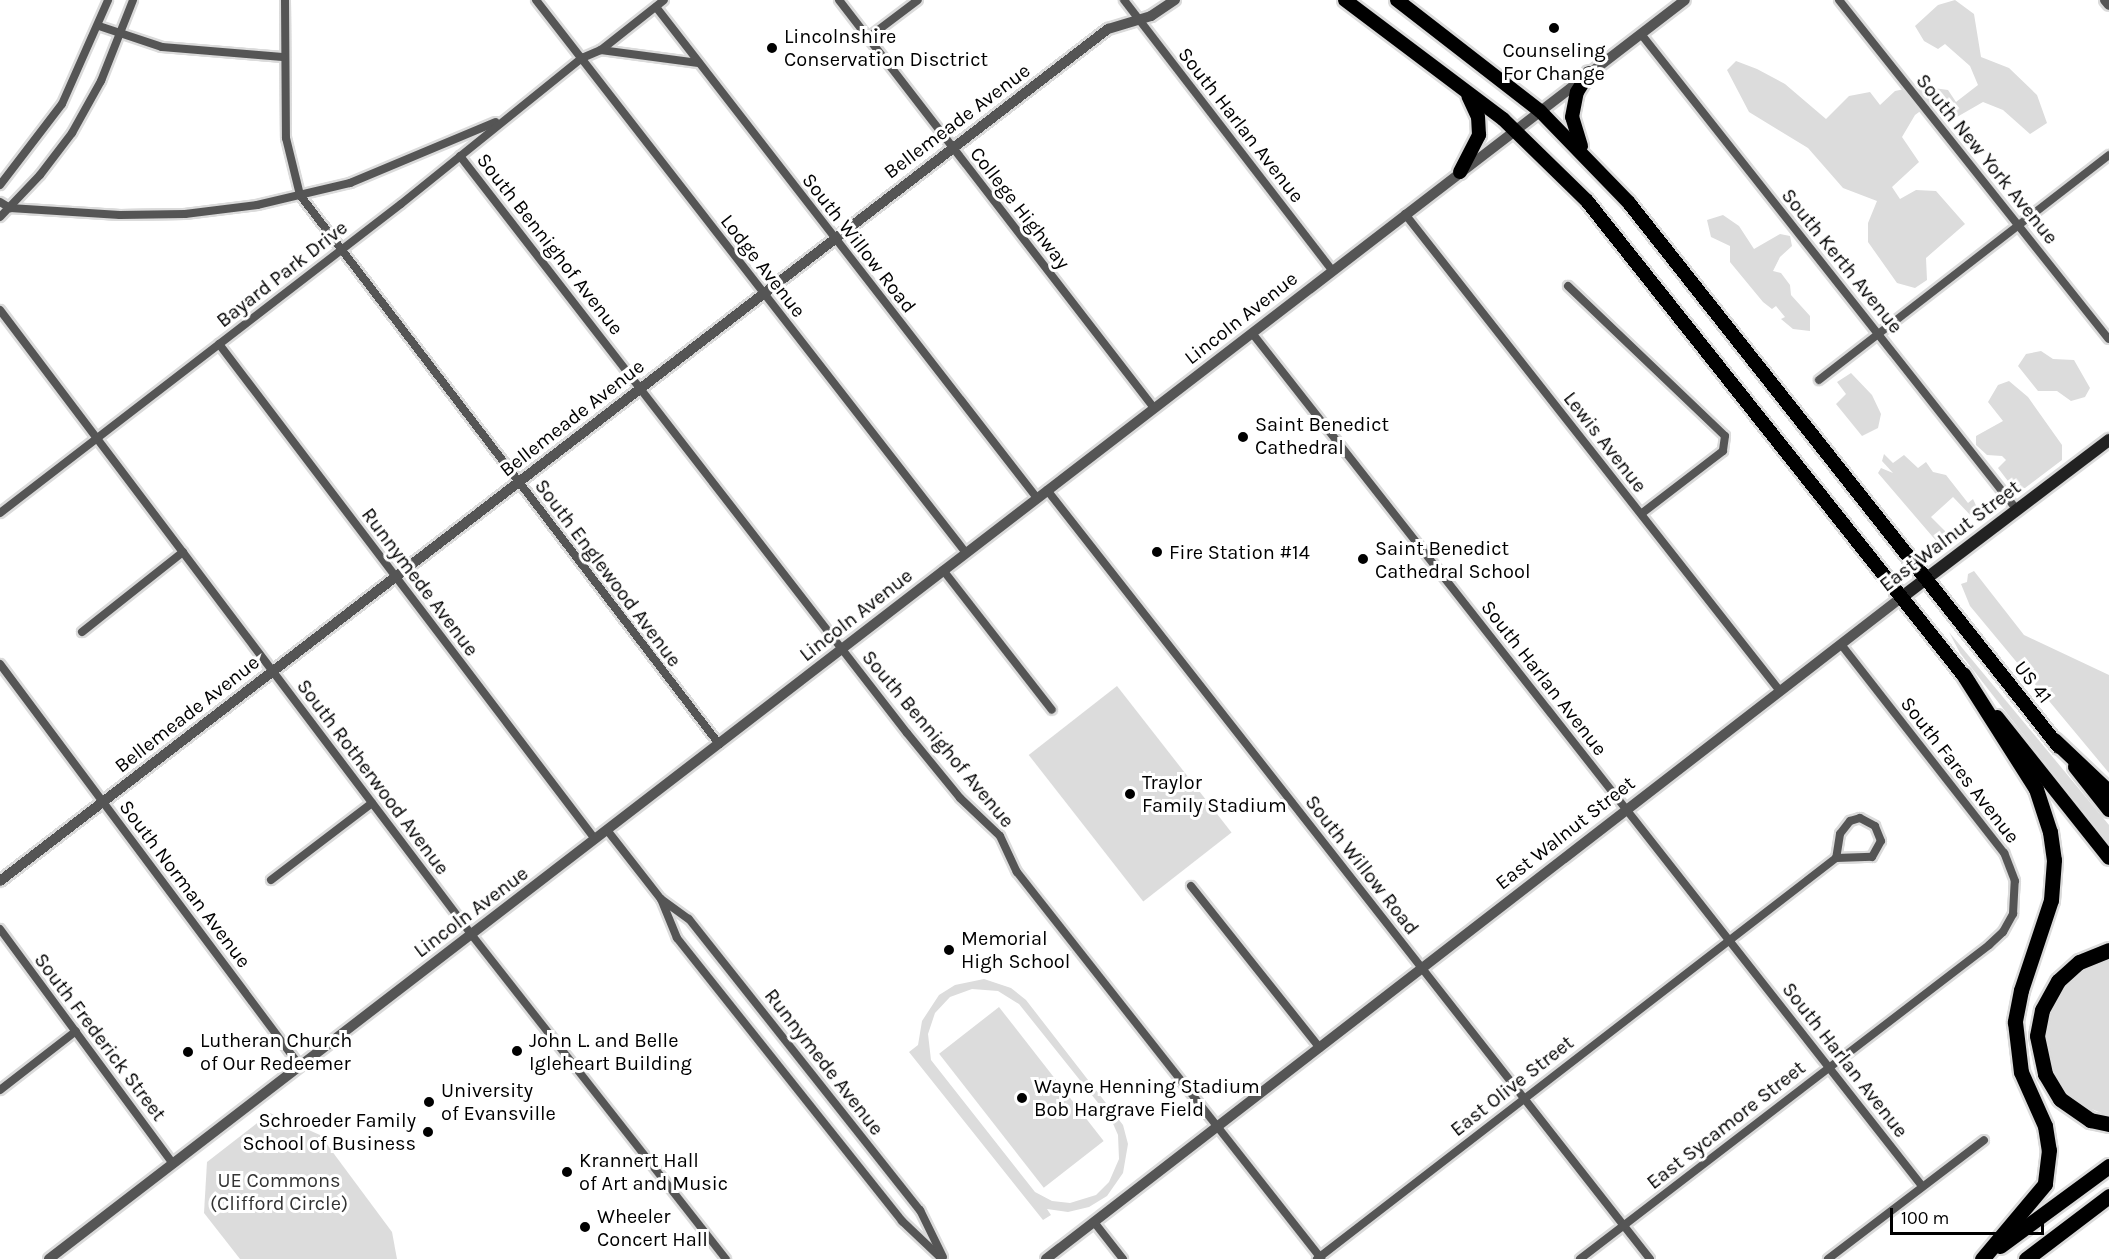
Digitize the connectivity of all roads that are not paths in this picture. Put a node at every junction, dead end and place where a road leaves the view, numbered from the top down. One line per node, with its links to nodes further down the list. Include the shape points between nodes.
1 (108, 0): 18 (street)
2 (133, 0): 20 (street)
3 (285, 0): 23 (street)
4 (536, 0): 24 (street, Lodge Avenue)
5 (664, 0): 16 (street)
6 (839, 0): 21 (street, College Highway)
7 (918, 0): 21 (street)
8 (1124, 0): 17 (street, South Harlan Avenue)
9 (1175, 0): 17 (street, Bellemeade Avenue, via 1161,11)
10 (1345, 0): 27 (highway)
11 (1397, 0): 28 (highway, US 41)
12 (1684, 0): 19 (street, Lincoln Avenue)
13 (1839, 0): 42 (street, South New York Avenue)
14 (2105, 0): 15 (street)
15 (2109, 5)
16 (656, 7): 22 (street); 25 (street, South Willow Road)
17 (1138, 19): 31 (street, Bellemeade Avenue, via 1108,29); 45 (street, South Harlan Avenue)
18 (99, 26): 20 (street); 36 (street, via 52,120)
19 (1641, 34): 26 (street, Lincoln Avenue); 50 (street, South Kerth Avenue)
20 (121, 35): 23 (street, via 162,47); 39 (street, via 72,133)
21 (868, 37): 31 (street, College Highway)
22 (601, 50): 24 (street, Bayard Park Drive); 25 (street)
23 (283, 57): 37 (street, via 285,138)
24 (582, 58): 29 (street, Bayard Park Drive); 47 (street, Lodge Avenue)
25 (698, 63): 43 (street, South Willow Road)
26 (1588, 74): 28 (street, Lincoln Avenue); 32 (highway, via 1576,92 1572,117)
27 (1462, 87): 30 (highway); 35 (highway, via 1476,109 1479,126 1475,148)
28 (1539, 111): 30 (street, Lincoln Avenue); 32 (highway, US 41)
29 (504, 118): 34 (street, Bayard Park Drive); 37 (street, via 350,183)
30 (1515, 130): 35 (street, Lincoln Avenue); 69 (highway, via 1617,236)
31 (952, 147): 43 (street, Bellemeade Avenue); 55 (street, College Highway)
32 (1584, 154): 68 (highway, US 41, via 1660,240)
33 (2109, 155): 42 (street)
34 (460, 156): 44 (street, Bayard Park Drive); 54 (street, South Bennighof Avenue)
35 (1460, 172): 40 (street, Lincoln Avenue)
36 (0, 185)
37 (300, 195): 39 (street, via 185,214 120,215); 44 (street, South Englewood Avenue)
38 (0, 202): 39 (street)
39 (10, 208): 41 (street)
40 (1405, 214): 45 (street, Lincoln Avenue); 63 (street, Lewis Avenue)
41 (0, 217)
42 (2020, 227): 50 (street); 51 (street, South New York Avenue)
43 (834, 238): 47 (street, Bellemeade Avenue); 60 (street, South Willow Road)
44 (339, 251): 52 (street, Bayard Park Drive); 58 (street, South Englewood Avenue)
45 (1332, 270): 49 (street, Lincoln Avenue)
46 (1568, 286): 63 (street, via 1720,428 1726,442 1723,451)
47 (762, 294): 54 (street, Bellemeade Avenue); 65 (street, Lodge Avenue)
48 (0, 310): 56 (street, South Rotherwood Avenue)
49 (1252, 333): 55 (street, Lincoln Avenue); 83 (street, South Harlan Avenue)
50 (1878, 334): 53 (street); 61 (street, South Kerth Avenue)
51 (2109, 339)
52 (219, 344): 56 (street, Bayard Park Drive); 67 (street, Runnymede Avenue)
53 (1819, 380)
54 (640, 387): 58 (street, Bellemeade Avenue); 72 (street, South Bennighof Avenue)
55 (1154, 408): 59 (street, Lincoln Avenue)
56 (98, 438): 62 (street, Bayard Park Drive); 64 (street, South Rotherwood Avenue)
57 (2109, 440): 61 (main road, East Walnut Street)
58 (518, 482): 67 (street, Bellemeade Avenue); 79 (street, South Englewood Avenue)
59 (1047, 490): 60 (street, Lincoln Avenue); 98 (street, South Willow Road)
60 (1037, 498): 65 (street, Lincoln Avenue)
61 (2017, 510): 68 (main road, East Walnut Street)
62 (0, 513)
63 (1641, 514): 76 (street, Lewis Avenue)
64 (183, 552): 70 (street); 74 (street, South Rotherwood Avenue)
65 (966, 553): 66 (street, Lincoln Avenue)
66 (943, 570): 72 (street, Lincoln Avenue); 77 (street)
67 (395, 577): 74 (street, Bellemeade Avenue); 86 (street, Runnymede Avenue)
68 (1926, 578): 69 (main road, East Walnut Street); 78 (highway, US 41 / US 41)
69 (1902, 597): 71 (street, East Walnut Street); 75 (highway)
70 (82, 632)
71 (1841, 644): 76 (street, East Walnut Street); 93 (street, South Fares Avenue, via 2004,853 2012,870 2015,892 2013,914)
72 (842, 648): 79 (street, Lincoln Avenue); 106 (street, South Bennighof Avenue, via 960,798 1000,836 1017,872)
73 (0, 664): 81 (street, South Norman Avenue)
74 (273, 671): 81 (street, Bellemeade Avenue); 82 (street, South Rotherwood Avenue)
75 (1963, 674): 88 (highway); 123 (highway, via 2036,789 2050,832 2054,860 2051,900 2021,990 2015,1022 2021,1072 2045,1126 2049,1150 2045,1184)
76 (1780, 691): 83 (street, East Walnut Street)
77 (1052, 710)
78 (2054, 740): 80 (highway); 84 (highway, US 41 / US 41)
79 (719, 744): 85 (street, Lincoln Avenue)
80 (2109, 792)
81 (103, 801): 90 (street, Bellemeade Avenue); 101 (street, South Norman Avenue)
82 (372, 803): 89 (street); 95 (street, South Rotherwood Avenue)
83 (1627, 810): 96 (street, South Harlan Avenue); 98 (street, East Walnut Street)
84 (2109, 810)
85 (607, 830): 86 (street, Lincoln Avenue); 92 (street, Runnymede Avenue)
86 (595, 839): 95 (street, Lincoln Avenue)
87 (1836, 858): 87 (street, via 1840,834 1850,821 1860,818 1875,825 1881,841 1875,854 1863,860); 96 (street, East Olive Street)
88 (2109, 858)
89 (271, 880)
90 (0, 881)
91 (1191, 886): 100 (street)
92 (661, 899): 117 (street, Runnymede Avenue, via 677,938 902,1221); 117 (street, Runnymede Avenue, via 689,919 920,1210)
93 (2006, 928): 102 (street, East Sycamore Street)
94 (0, 930): 99 (street, South Frederick Street)
95 (471, 934): 101 (street, Lincoln Avenue); 116 (street, South Rotherwood Avenue)
96 (1728, 940): 102 (street, South Harlan Avenue); 104 (street, East Olive Street)
97 (2109, 950): 105 (highway, via 2079,962 2058,981 2042,1010 2037,1036 2045,1074 2060,1099 2090,1120)
98 (1422, 968): 100 (street, East Walnut Street); 104 (street, South Willow Road)
99 (75, 1031): 103 (street); 108 (street, South Frederick Street)
100 (1320, 1048): 106 (street, East Walnut Street)
101 (300, 1066): 108 (street, Lincoln Avenue)
102 (1829, 1067): 110 (street, South Harlan Avenue); 113 (street, East Sycamore Street)
103 (0, 1090)
104 (1523, 1098): 113 (street, South Willow Road); 114 (street, East Olive Street)
105 (2109, 1124)
106 (1218, 1126): 112 (street, East Walnut Street); 114 (street, South Bennighof Avenue)
107 (1984, 1140): 110 (street)
108 (173, 1164): 115 (street, Lincoln Avenue)
109 (2109, 1166): 123 (highway)
110 (1922, 1186): 122 (street)
111 (2109, 1196): 124 (highway)
112 (1094, 1222): 118 (street, East Walnut Street); 119 (street)
113 (1623, 1225): 120 (street, East Sycamore Street); 121 (street, South Willow Road)
114 (1319, 1258)
115 (49, 1259)
116 (726, 1259)
117 (943, 1259)
118 (1046, 1259)
119 (1123, 1259)
120 (1580, 1259)
121 (1650, 1259)
122 (1828, 1259)
123 (1983, 1259)
124 (2026, 1259)

